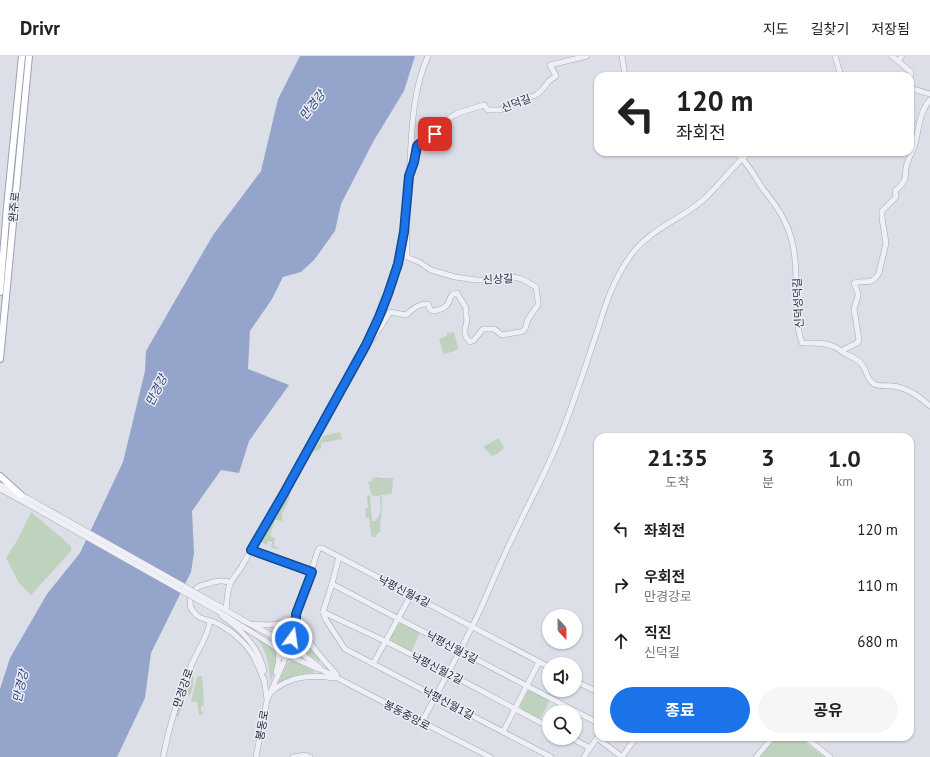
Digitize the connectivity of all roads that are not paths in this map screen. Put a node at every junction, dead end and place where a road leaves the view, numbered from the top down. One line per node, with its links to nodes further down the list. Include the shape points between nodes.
1 (22, 56): 22 (main road, 완주로)
2 (29, 56): 25 (main road, 완주로)
3 (428, 56): 20 (street, via 420,75 414,107)
4 (587, 56): 20 (street, 신덕길, via 550,65 556,76 536,95 500,110 488,110 484,105 448,119 433,136 417,146)
5 (622, 56): 10 (street)
6 (835, 56): 11 (street)
7 (892, 56): 9 (street)
8 (902, 56): 9 (street)
9 (898, 61): 12 (street)
10 (624, 72)
11 (840, 72)
12 (911, 72)
13 (914, 89): 14 (street)
14 (930, 94)
15 (930, 100): 16 (street, via 922,113)
16 (914, 148)
17 (745, 156): 19 (street)
18 (910, 156): 23 (street, via 905,179 896,192 896,197 882,212 886,243 879,273 871,282 854,283 858,293 854,309 859,340)
19 (742, 158): 23 (street, 신덕성덕길, via 782,215 788,229 796,264 797,316 802,343 830,345); 44 (street, via 704,200 640,244 621,270 607,301 560,437)
20 (409, 176): 21 (street)
21 (407, 208): 24 (street, via 398,264 392,284); 24 (street, 신상길, via 407,257 431,270 462,278 489,280 502,276 522,279 536,287 538,305 523,331 502,335 494,329 483,329 470,342 465,334 466,308 458,293 451,296 446,306 436,311 432,311 428,304 425,304 406,315 390,312)
22 (0, 292)
23 (841, 351): 26 (street, 신덕성덕길, via 862,364 873,383 908,391)
24 (362, 352): 32 (street)
25 (0, 359)
26 (930, 406)
27 (0, 476): 30 (main road)
28 (0, 485): 30 (street)
29 (0, 489): 31 (street)
30 (21, 495): 31 (street)
31 (27, 501): 38 (street, bridge)
32 (251, 550): 34 (street); 35 (street)
33 (339, 557): 34 (street, 낙평신월4길, via 320,548); 36 (street); 37 (street, 낙평신월4길)
34 (312, 572): 41 (street, 낙평신월4길)
35 (231, 583): 38 (street); 42 (street, via 211,582 198,587 192,594 190,607 193,612)
36 (332, 584): 39 (street); 40 (street, 낙평신월3길)
37 (411, 595): 40 (street); 44 (street, 낙평신월4길)
38 (221, 612): 42 (street); 43 (street); 45 (street); 50 (street, 봉동중앙로, via 269,642); 59 (street, via 252,643 263,666)
39 (323, 612): 48 (street, 낙평신월2길); 54 (street, 낙평신월1길, via 345,649)
40 (398, 618): 48 (street); 51 (street, 낙평신월3길)
41 (294, 620): 43 (street, via 269,626); 46 (street, 낙평신월4길); 47 (street, 낙평신월4길); 58 (street, via 317,653)
42 (211, 621): 45 (street); 78 (street, 만경강로, via 181,691)
43 (248, 623): 46 (street)
44 (472, 626): 51 (street); 53 (street, 낙평신월4길)
45 (235, 635): 59 (street, via 252,653)
46 (282, 639): 47 (street); 50 (street, via 278,642)
47 (292, 641): 49 (street, 봉동중앙로)
48 (385, 641): 54 (street); 57 (street, 낙평신월2길)
49 (295, 646): 52 (street, via 294,652); 56 (street, 봉동중앙로)
50 (277, 651): 52 (street, 봉동중앙로, via 281,656); 63 (street, 봉동로, via 279,659)
51 (460, 651): 57 (street); 61 (street, 낙평신월3길)
52 (288, 656): 56 (street, 봉동중앙로); 63 (street, 봉동로)
53 (539, 662): 55 (street, 낙평신월4길); 61 (street)
54 (373, 664): 64 (street, 낙평신월1길)
55 (542, 664)
56 (324, 671): 58 (street, 봉동중앙로)
57 (448, 673): 64 (street); 66 (street, 낙평신월2길)
58 (340, 679): 63 (street, via 314,676 301,678 283,684); 68 (street, 봉동중앙로)
59 (264, 681): 65 (street)
60 (582, 684): 62 (street)
61 (527, 686): 66 (street); 67 (street, 낙평신월3길)
62 (594, 690)
63 (269, 694): 65 (street, 봉동로)
64 (436, 696): 68 (street); 70 (street, 낙평신월1길)
65 (267, 700): 79 (street, 봉동로)
66 (515, 709): 69 (street, 낙평신월2길); 70 (street)
67 (594, 721)
68 (422, 722): 82 (street, 봉동중앙로)
69 (542, 722)
70 (503, 732): 83 (street, 낙평신월1길)
71 (595, 741): 77 (street)
72 (603, 741): 85 (street)
73 (633, 741): 85 (street)
74 (770, 741): 86 (street)
75 (810, 741): 87 (street)
76 (582, 744): 77 (street)
77 (590, 748): 84 (street)
78 (163, 757)
79 (256, 757)
80 (293, 757): 81 (street)
81 (310, 757)
82 (490, 757)
83 (551, 757)
84 (584, 757)
85 (622, 757)
86 (756, 757)
87 (830, 757)

